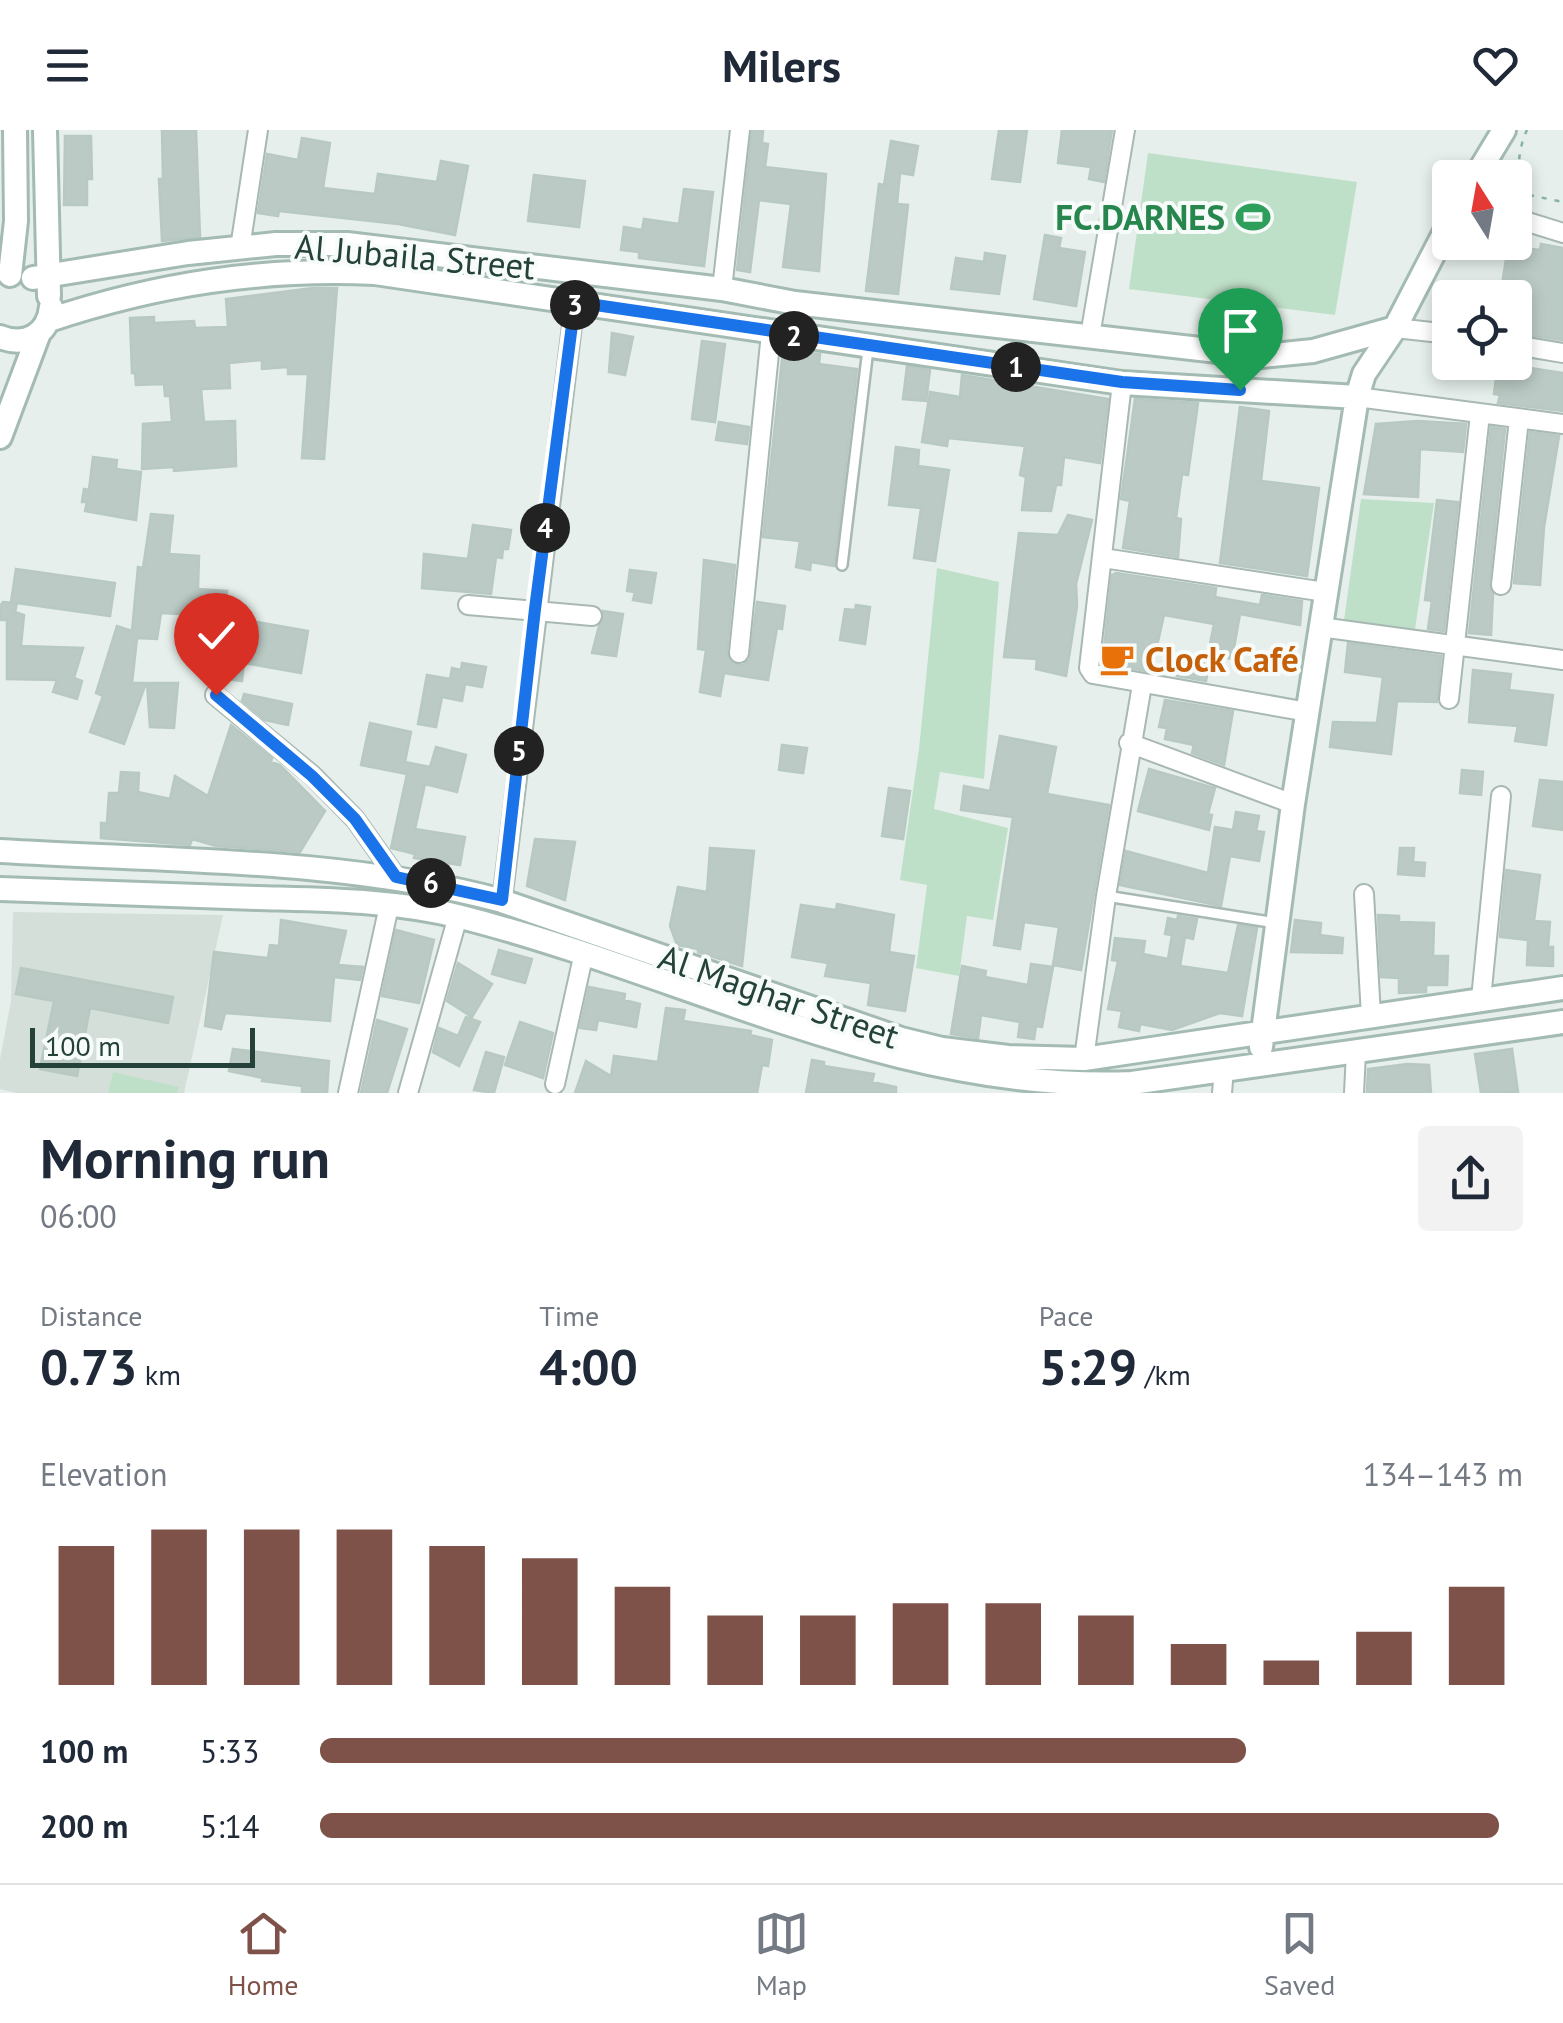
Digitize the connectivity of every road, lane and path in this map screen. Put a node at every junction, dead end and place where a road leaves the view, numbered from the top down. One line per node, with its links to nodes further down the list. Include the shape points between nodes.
1 (15, 130): 12 (main road)
2 (44, 130): 13 (main road)
3 (258, 130): 16 (street)
4 (740, 130): 19 (street)
5 (1125, 130): 27 (street)
6 (1504, 130): 8 (main road)
7 (1527, 130): 9 (path)
8 (1486, 160)
9 (1519, 160)
10 (1532, 196): 11 (path)
11 (1563, 202)
12 (16, 221): 13 (main road, via 29,234 39,233); 20 (main road)
13 (47, 221): 20 (main road)
14 (1532, 223): 15 (street)
15 (1563, 233)
16 (240, 248): 18 (main road, Al Jubaila Street); 19 (main road, Al Jubaila Street, via 383,246)
17 (1432, 257): 23 (main road)
18 (94, 267): 20 (main road, Al Jubaila Street); 21 (main road, via 88,290)
19 (722, 289): 27 (main road, Al Jubaila Street)
20 (33, 294): 21 (main road); 26 (main road, via 17,342); 36 (main road)
21 (102, 302): 22 (main road, via 189,282 300,271 413,276)
22 (575, 302): 25 (main road); 42 (street)
23 (1396, 328): 24 (street, Al Jubaila Street); 27 (main road, Al Jubaila Street, via 1262,356); 32 (main road, via 1364,374)
24 (1432, 332)
25 (772, 333): 28 (main road); 46 (street)
26 (0, 336)
27 (1090, 336)
28 (868, 346): 31 (main road); 38 (lane)
29 (1532, 348): 30 (street)
30 (1563, 353)
31 (1122, 382): 32 (main road); 37 (street)
32 (1357, 397): 33 (street); 40 (main road)
33 (1480, 414): 34 (street); 45 (street)
34 (1519, 419): 35 (street); 39 (street)
35 (1563, 424)
36 (0, 436)
37 (1103, 558): 40 (street); 48 (street, via 1089,668)
38 (842, 565)
39 (1500, 585)
40 (1325, 592): 44 (main road)
41 (468, 604): 42 (street)
42 (535, 609): 43 (street); 62 (street)
43 (592, 616)
44 (1320, 628): 45 (street); 51 (main road)
45 (1455, 646): 47 (street); 50 (street)
46 (739, 653)
47 (1563, 660)
48 (1142, 684): 51 (street); 52 (street)
49 (216, 695): 57 (street, via 355,819)
50 (1449, 699)
51 (1308, 712): 54 (main road)
52 (1129, 743): 54 (street); 60 (street)
53 (1501, 796): 68 (street)
54 (1293, 804): 65 (main road)
55 (0, 851): 56 (main road, Al Maghar Street)
56 (326, 871): 57 (main road, Al Maghar Street); 61 (main road)
57 (396, 877): 62 (main road, Al Maghar Street)
58 (0, 888): 61 (main road, Al Maghar Street)
59 (1364, 894): 69 (street)
60 (1106, 896): 65 (lane); 75 (street)
61 (325, 900): 63 (main road, Al Maghar Street)
62 (502, 900): 71 (main road, Al Maghar Street)
63 (389, 906): 64 (main road, Al Maghar Street); 81 (street)
64 (458, 916): 66 (main road, Al Maghar Street); 82 (street)
65 (1278, 924): 72 (main road)
66 (583, 957): 73 (main road, Al Maghar Street); 78 (street)
67 (1563, 988): 68 (main road, Al Maghar Street)
68 (1481, 999): 69 (main road, Al Maghar Street)
69 (1370, 1016): 72 (main road, Al Maghar Street)
70 (1563, 1022): 74 (main road, Al Maghar Street)
71 (868, 1029): 73 (main road); 75 (main road, Al Maghar Street, via 942,1049)
72 (1260, 1033): 75 (main road, Al Maghar Street); 76 (main road)
73 (861, 1052): 79 (main road, Al Maghar Street)
74 (1356, 1052): 76 (main road, Al Maghar Street); 84 (street)
75 (1084, 1059)
76 (1262, 1064): 77 (main road, Al Maghar Street)
77 (1224, 1068): 80 (main road, Al Maghar Street); 83 (street)
78 (555, 1084)
79 (1016, 1088): 80 (main road, Al Maghar Street)
80 (1132, 1088)
81 (348, 1093)
82 (408, 1093)
83 (1222, 1093)
84 (1354, 1093)

